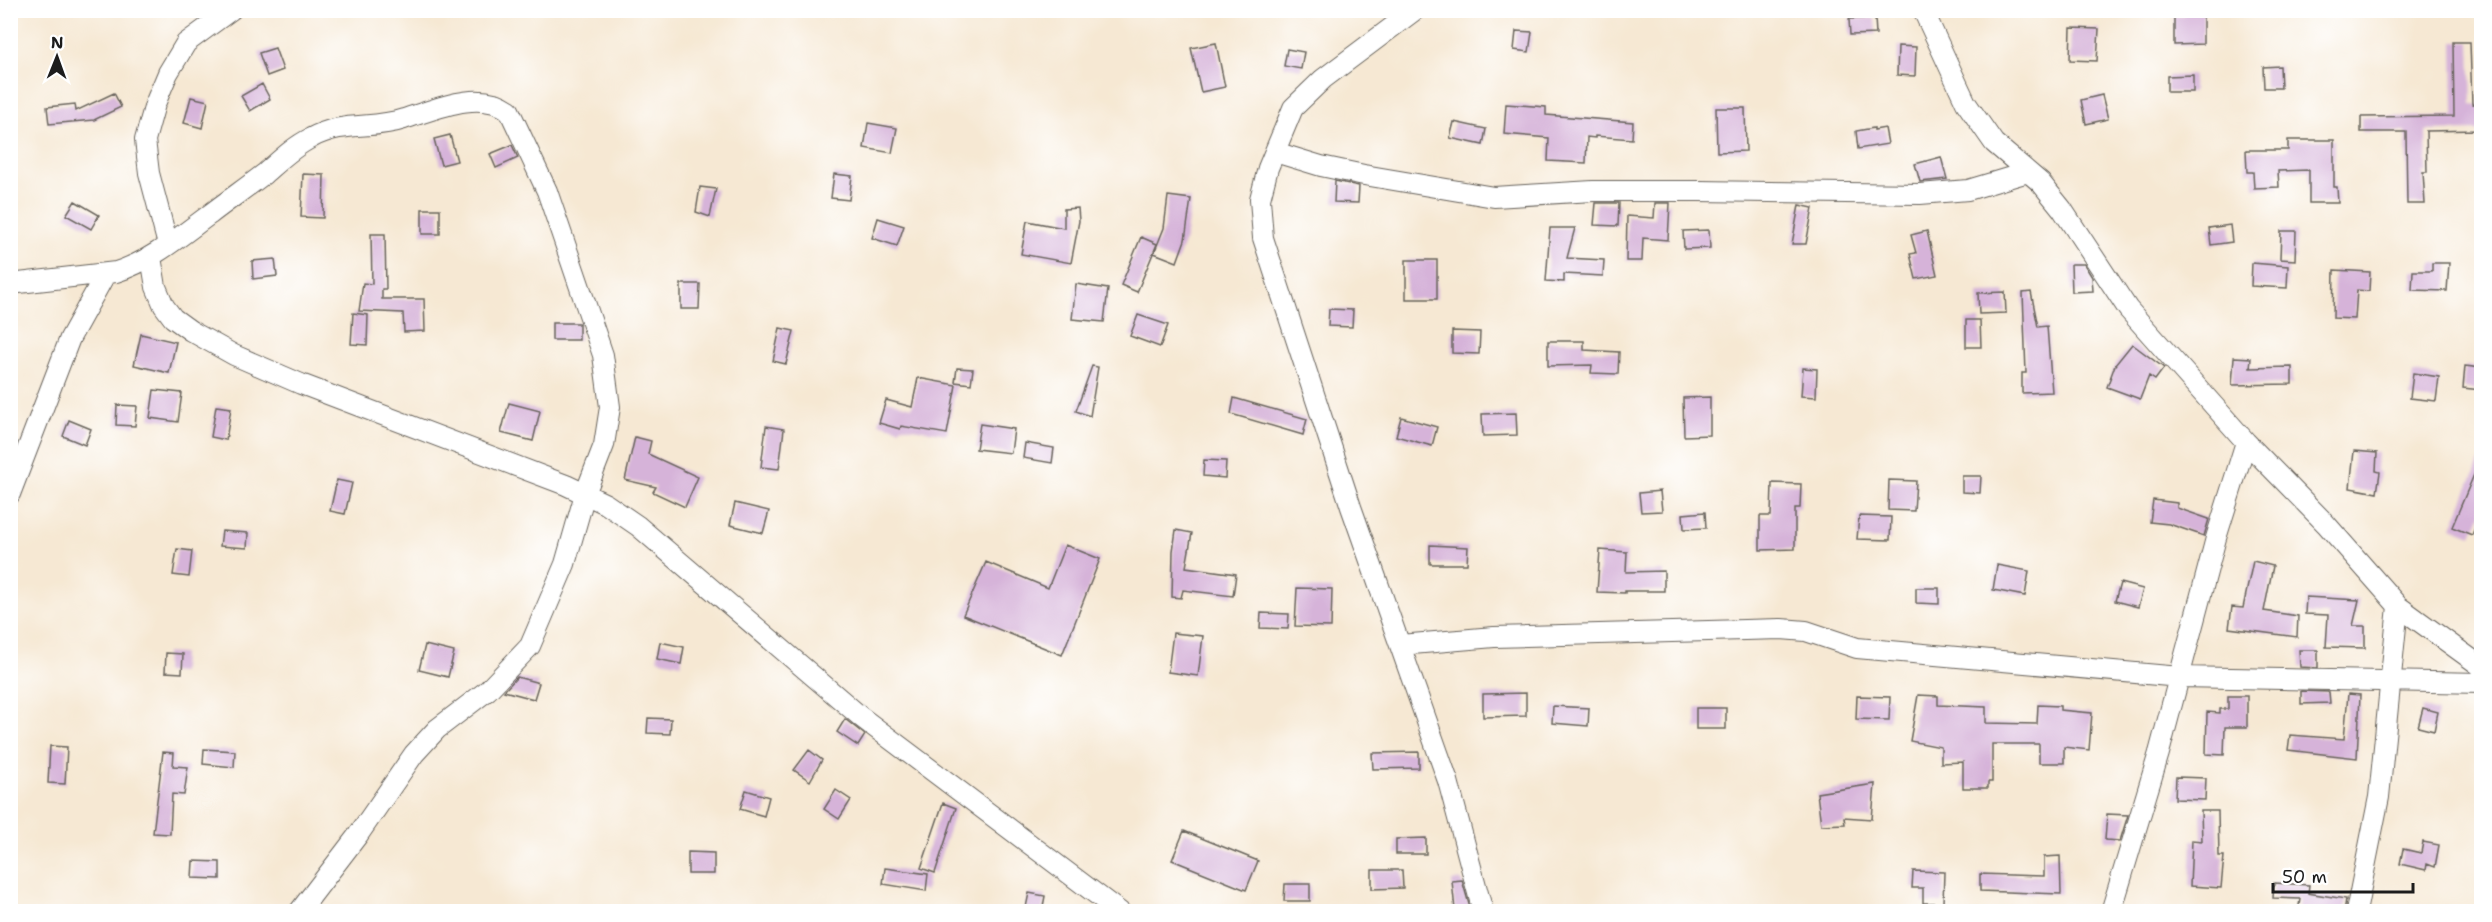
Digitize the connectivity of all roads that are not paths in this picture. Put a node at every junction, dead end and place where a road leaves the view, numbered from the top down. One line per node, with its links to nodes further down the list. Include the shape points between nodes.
1 (231, 10): 6 (street, via 186,43 168,73 145,140 149,173)
2 (1415, 10): 4 (street, via 1323,79 1293,108)
3 (1923, 10): 5 (street, via 1966,103 1994,143)
4 (1275, 152): 5 (street, via 1364,175 1494,197 1698,190 1920,194 1968,190); 14 (street, via 1260,199 1263,238)
5 (2028, 172): 10 (street, via 2062,209 2128,309)
6 (168, 245): 7 (street); 12 (street, via 298,146 325,131 401,120 451,104 501,104 509,110 547,191 603,355 610,407 603,445)
7 (151, 257): 8 (street, via 132,267); 12 (street, via 156,287 173,318 234,355)
8 (106, 273): 9 (street); 11 (street, via 70,338)
9 (10, 284)
10 (2246, 442): 13 (street); 16 (street)
11 (10, 494)
12 (585, 494): 19 (street, via 565,564 530,646 488,690 437,729 414,754); 20 (street, via 638,526 861,717)
13 (2398, 606): 15 (street); 17 (street)
14 (1400, 645): 16 (street, via 1494,637 1781,629 1806,631 1857,648); 21 (street, via 1448,781)
15 (2481, 667)
16 (2180, 677): 17 (street); 22 (street)
17 (2391, 681): 18 (street); 23 (street, via 2379,797)
18 (2481, 682)
19 (299, 912)
20 (1120, 912)
21 (1482, 912)
22 (2111, 912)
23 (2356, 912)

